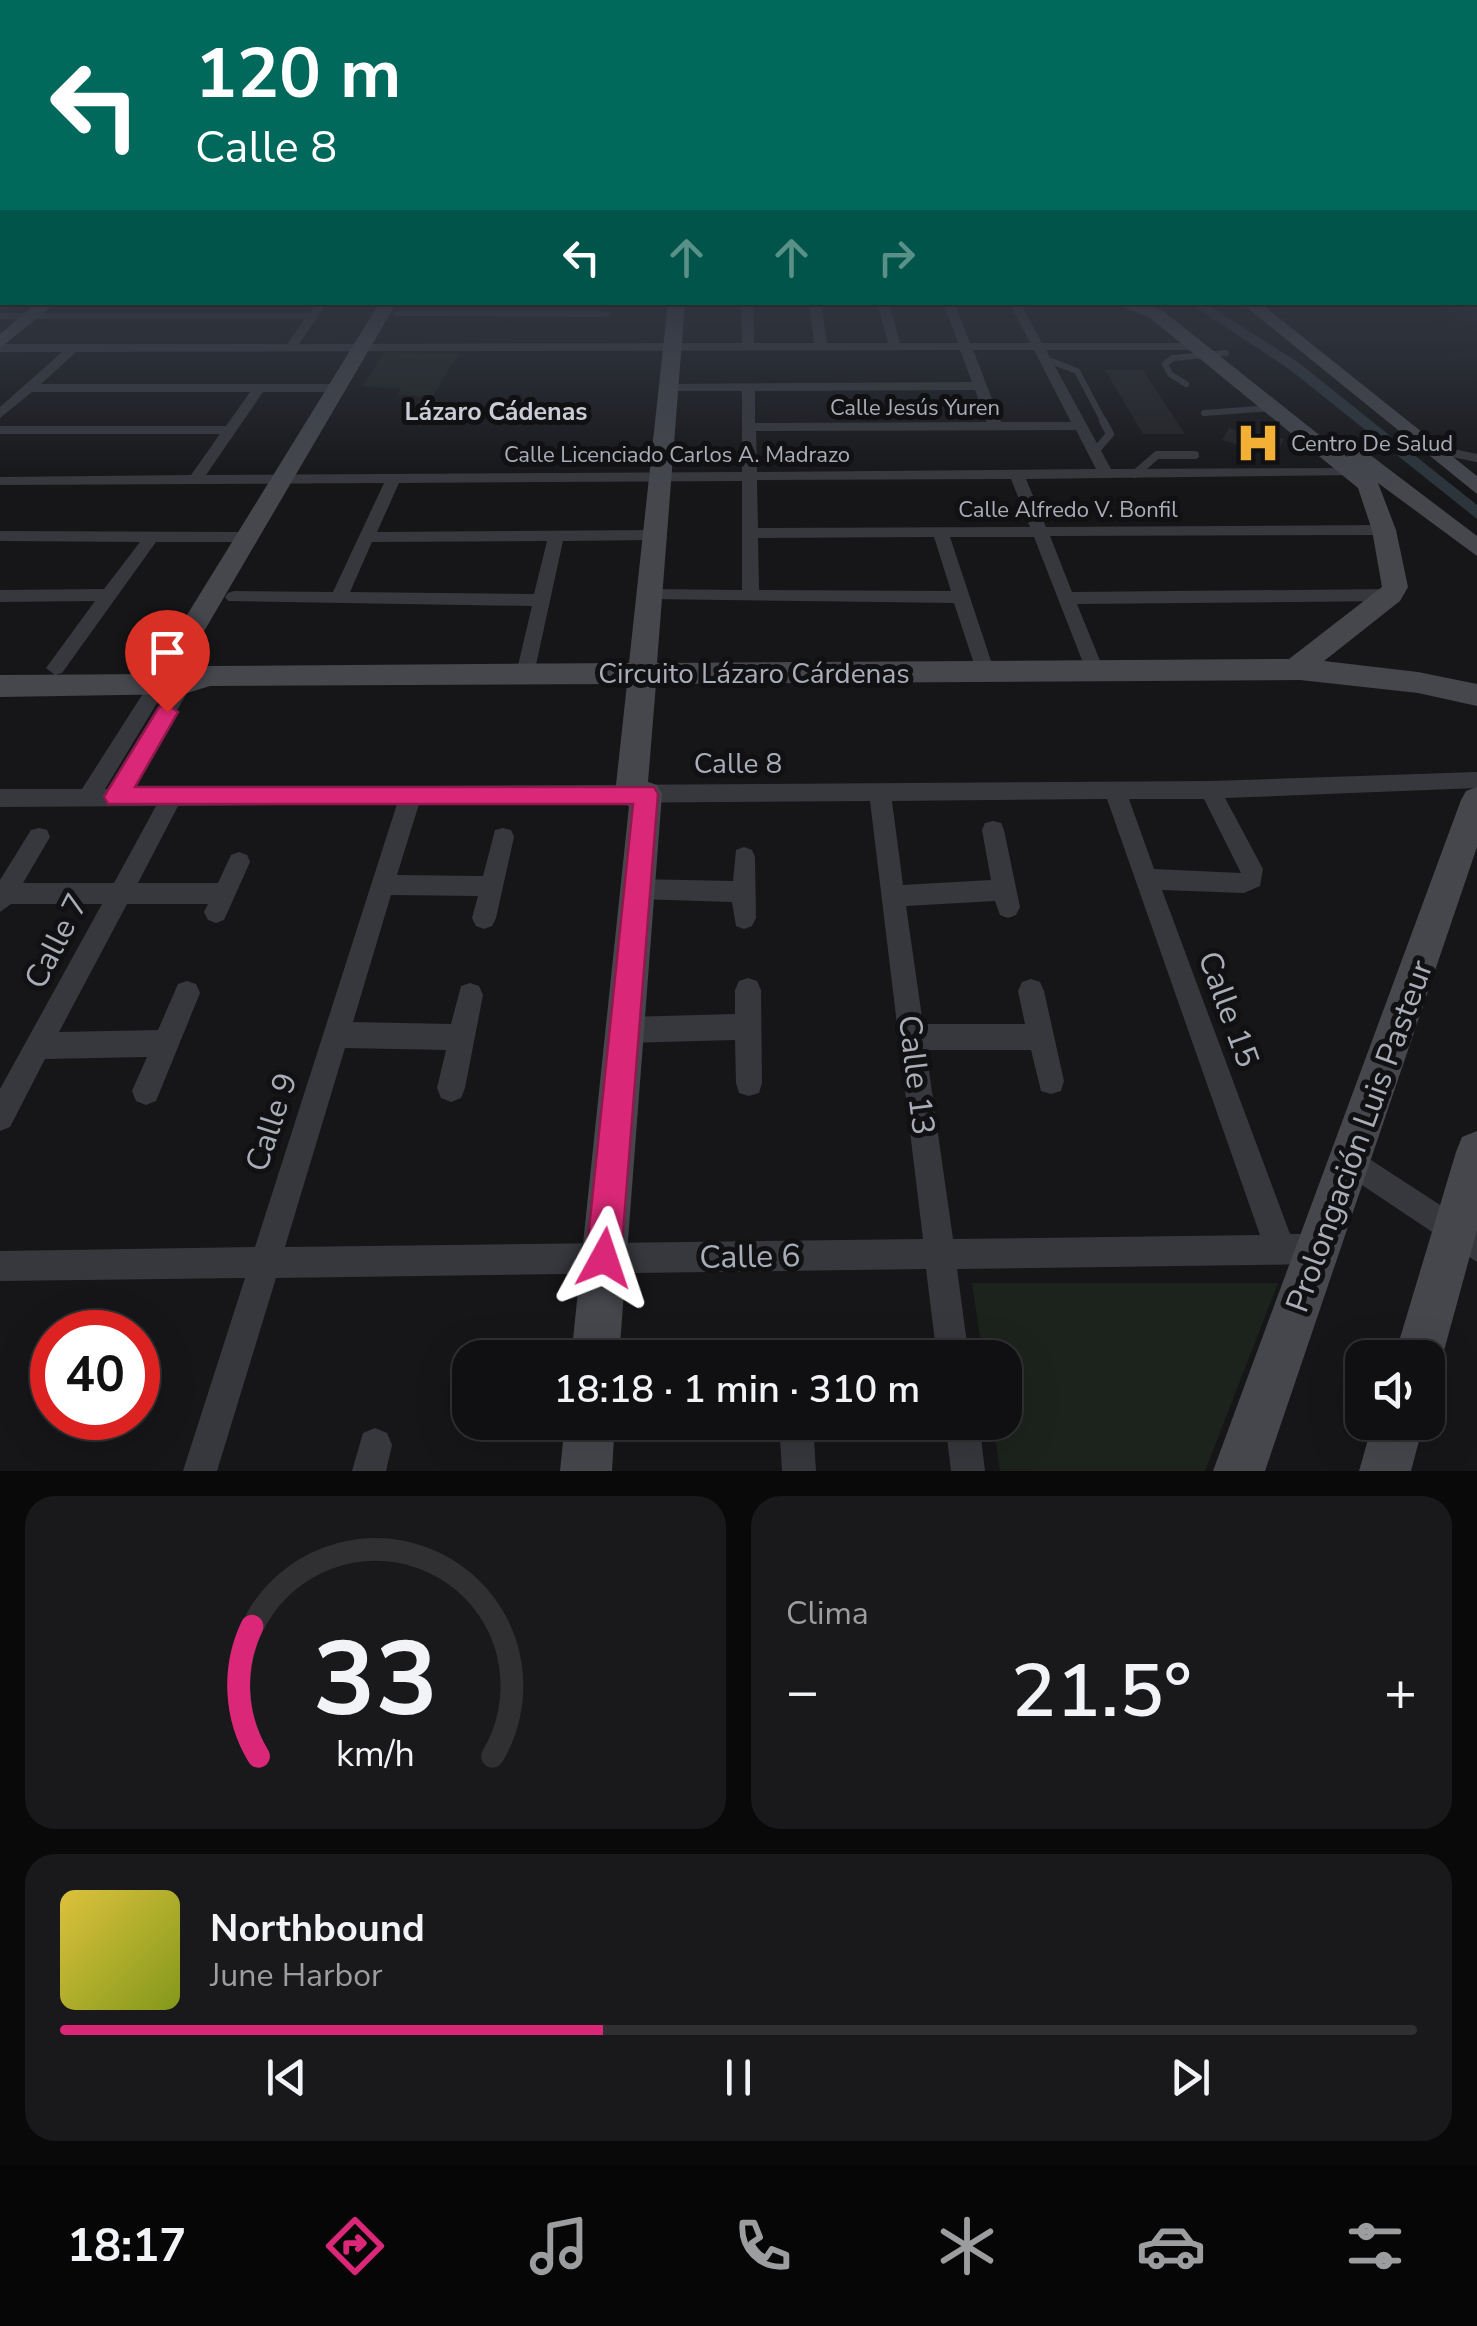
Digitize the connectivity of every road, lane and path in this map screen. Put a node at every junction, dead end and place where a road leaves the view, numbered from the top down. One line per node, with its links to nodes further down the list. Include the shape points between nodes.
1 (70, 350): 15 (street)
2 (369, 350): 17 (street)
3 (369, 350): 36 (street)
4 (673, 350): 12 (street)
5 (966, 350): 13 (street)
6 (998, 350): 10 (street)
7 (1038, 350): 10 (street)
8 (1307, 350): 26 (street)
9 (1210, 351): 10 (street); 11 (lane, via 1165,364); 18 (street); 37 (street)
10 (1040, 353): 22 (street); 27 (lane, via 1077,370 1110,434)
11 (1186, 384)
12 (670, 386): 14 (street); 34 (street)
13 (980, 386): 14 (street); 21 (street)
14 (748, 387): 23 (street)
15 (28, 388): 16 (street); 20 (street)
16 (259, 388): 17 (street); 25 (street)
17 (338, 388): 36 (street)
18 (1274, 408): 19 (lane); 37 (street)
19 (1204, 413)
20 (0, 414)
21 (996, 426): 22 (street, Calle Jesús Yuren); 23 (street, Calle Jesús Yuren)
22 (1080, 426): 27 (street)
23 (750, 427): 33 (street)
24 (0, 430): 25 (street)
25 (229, 430): 38 (street)
26 (1423, 447): 29 (lane); 39 (street)
27 (1094, 453): 31 (street)
28 (1194, 455): 32 (lane, via 1157,455)
29 (1477, 458)
30 (1017, 474): 31 (street, Calle Licenciado Carlos A. Madrazo); 33 (street, Calle Licenciado Carlos A. Madrazo); 43 (street)
31 (1106, 474): 32 (street, Calle Licenciado Carlos A. Madrazo)
32 (1135, 474): 37 (street, Calle Licenciado Carlos A. Madrazo)
33 (751, 476): 34 (street, Calle Licenciado Carlos A. Madrazo); 44 (street)
34 (662, 477): 35 (street, Calle Licenciado Carlos A. Madrazo); 48 (street)
35 (393, 478): 36 (street, Calle Licenciado Carlos A. Madrazo); 50 (street)
36 (293, 479): 38 (street, Calle Licenciado Carlos A. Madrazo); 49 (street); 59 (street)
37 (1368, 479): 41 (street); 51 (street, via 1399,489)
38 (195, 480): 40 (street, Calle Licenciado Carlos A. Madrazo)
39 (1472, 480)
40 (0, 481)
41 (1384, 530): 43 (street, Calle Alfredo V. Bonfil); 53 (street)
42 (940, 532): 43 (street, Calle Alfredo V. Bonfil); 44 (street, Calle Alfredo V. Bonfil); 58 (street)
43 (1040, 532): 60 (street)
44 (752, 533): 52 (street)
45 (0, 536): 46 (street)
46 (152, 536): 49 (street); 55 (street)
47 (556, 536): 48 (street); 50 (street); 61 (street)
48 (656, 536): 56 (street)
49 (248, 537): 69 (street)
50 (364, 538): 57 (street)
51 (1477, 548)
52 (750, 595): 56 (street); 58 (street)
53 (1392, 595): 60 (street); 62 (street)
54 (0, 596): 55 (street)
55 (109, 596): 64 (street)
56 (652, 596): 68 (street)
57 (338, 597): 59 (street); 61 (street)
58 (961, 597): 66 (street)
59 (234, 598): 69 (street)
60 (1066, 598): 65 (street)
61 (542, 600): 67 (street)
62 (1299, 666): 65 (street, Circuito Lázaro Cárdenas); 71 (street, Circuito Lázaro Cárdenas)
63 (0, 668): 64 (street, Circuito Lázaro Cárdenas)
64 (55, 668): 69 (street, Circuito Lázaro Cárdenas)
65 (1096, 672): 66 (street, Circuito Lázaro Cárdenas)
66 (986, 673): 68 (street, Circuito Lázaro Cárdenas)
67 (525, 674): 68 (street, Circuito Lázaro Cárdenas); 69 (street, Circuito Lázaro Cárdenas)
68 (645, 674): 76 (street)
69 (182, 677): 70 (street, Circuito Lázaro Cárdenas); 78 (street); 79 (street)
70 (0, 686)
71 (1477, 695)
72 (1477, 780): 73 (street, Calle 8)
73 (1210, 790): 74 (street, Calle 8); 88 (street, via 1252,879)
74 (1115, 791): 75 (street, Calle 8); 88 (street, Calle 15)
75 (880, 792): 76 (street, Calle 8); 94 (street, Calle 13)
76 (639, 794): 77 (street, Calle 8); 91 (street)
77 (411, 795): 80 (street, Calle 8); 89 (street, Calle 9)
78 (88, 797): 79 (street, Calle 8); 81 (street, Calle 8)
79 (116, 797): 80 (street, Calle 8)
80 (172, 797): 93 (street, Calle 7)
81 (0, 798)
82 (1477, 800): 116 (street, Prolongación Luis Pasteur)
83 (993, 830): 94 (street, via 1006,898)
84 (39, 837): 95 (street)
85 (503, 837): 90 (street)
86 (744, 857): 92 (street)
87 (239, 862): 93 (street, via 220,902)
88 (1148, 879): 118 (street, Calle 15)
89 (382, 884): 90 (street); 104 (street, Calle 9)
90 (491, 886): 96 (street)
91 (638, 889): 92 (street); 103 (street)
92 (743, 892): 97 (street)
93 (117, 894): 95 (street); 109 (street, Calle 7)
94 (893, 896): 106 (street, Calle 13)
95 (2, 898)
96 (484, 918)
97 (744, 918)
98 (748, 990): 102 (street)
99 (1031, 991): 107 (street)
100 (188, 993): 108 (street)
101 (470, 996): 105 (street)
102 (748, 1027): 103 (street); 111 (street)
103 (624, 1030): 120 (street)
104 (335, 1035): 105 (street); 121 (street, Calle 9)
105 (461, 1037): 112 (street)
106 (912, 1037): 107 (street); 119 (street, Calle 13)
107 (1039, 1037): 110 (street)
108 (166, 1043): 109 (street); 113 (street)
109 (38, 1046): 114 (street, Calle 7)
110 (1051, 1080)
111 (749, 1083)
112 (452, 1088)
113 (146, 1091)
114 (0, 1117)
115 (1477, 1152): 117 (street)
116 (1351, 1160): 117 (street); 118 (street, Prolongación Luis Pasteur)
117 (1466, 1239): 125 (street)
118 (1300, 1249): 119 (street, Calle 6); 132 (street, Prolongación Luis Pasteur)
119 (939, 1254): 120 (street, Calle 6); 124 (street, Calle 13)
120 (604, 1258): 121 (street, Calle 6); 123 (street)
121 (262, 1262): 122 (street, Calle 6); 129 (street, Calle 9)
122 (0, 1266)
123 (597, 1340)
124 (951, 1340)
125 (1425, 1340)
126 (589, 1440): 130 (street)
127 (964, 1440): 131 (street)
128 (1394, 1440): 133 (street)
129 (200, 1471)
130 (586, 1471)
131 (968, 1471)
132 (1239, 1471)
133 (1385, 1471)

